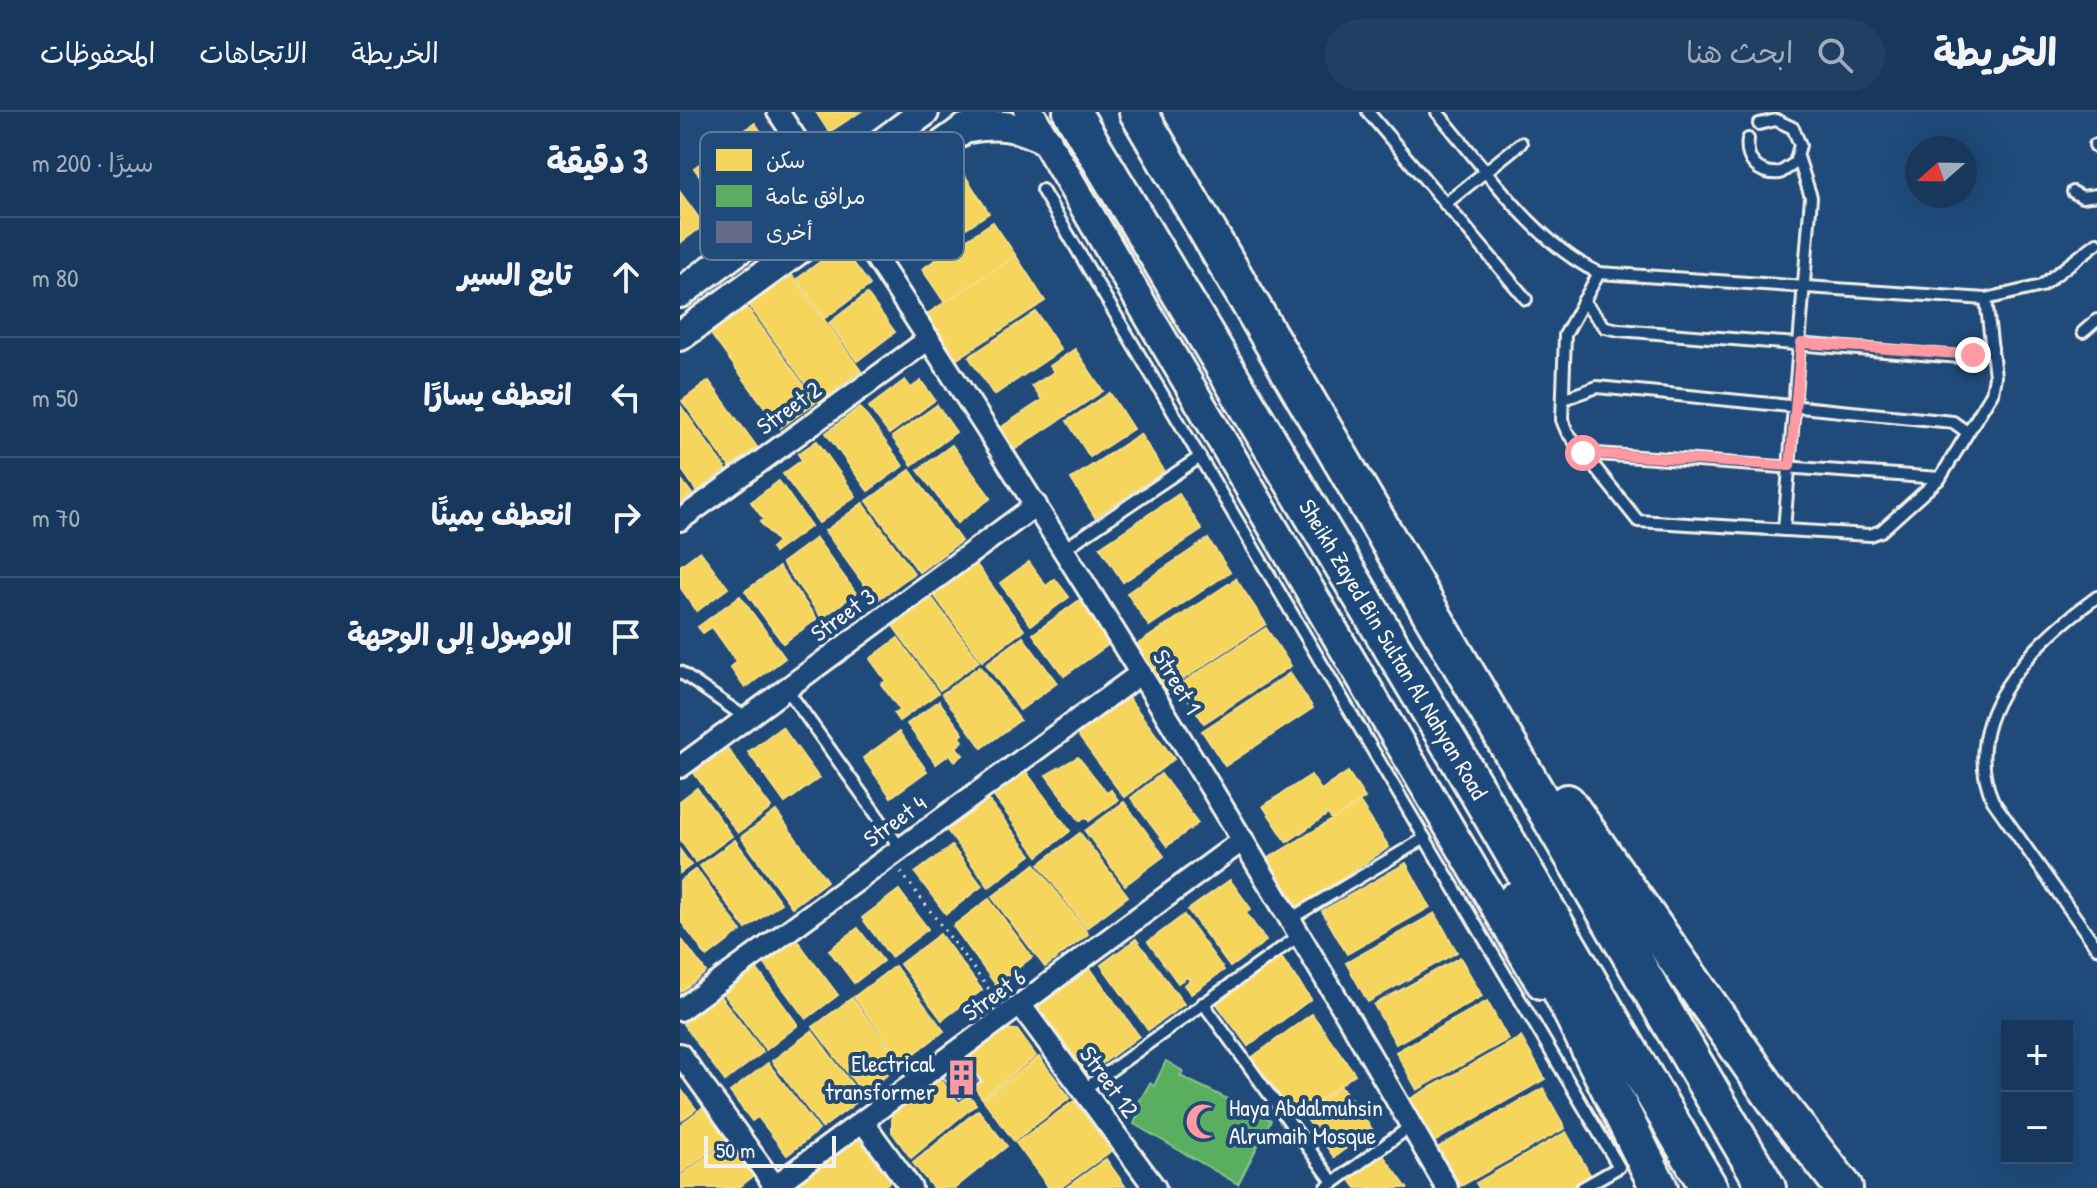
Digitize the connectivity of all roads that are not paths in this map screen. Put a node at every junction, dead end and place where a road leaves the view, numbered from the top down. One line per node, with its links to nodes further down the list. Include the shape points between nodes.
1 (778, 112): 10 (street)
2 (924, 112): 11 (main road)
3 (1029, 112): 13 (main road)
4 (1072, 112): 54 (highway, Sheikh Zayed Bin Sultan Al Nahyan Road)
5 (1138, 112): 49 (highway, Sheikh Zayed Bin Sultan Al Nahyan Road)
6 (1368, 112): 20 (lane)
7 (1437, 112): 16 (lane)
8 (966, 120): 13 (main road, via 1022,127)
9 (1759, 124): 15 (lane, via 1776,120 1793,128 1800,145)
10 (791, 132)
11 (897, 132)
12 (1748, 139): 15 (lane, via 1752,163 1767,173 1785,171)
13 (1048, 141): 68 (main road)
14 (1521, 143): 16 (lane)
15 (1798, 157): 26 (lane, via 1811,197)
16 (1487, 170): 20 (lane); 25 (lane, via 1550,241)
17 (1042, 190): 41 (lane)
18 (2073, 192): 19 (lane)
19 (2097, 195)
20 (1445, 204): 28 (lane)
21 (2097, 243): 29 (lane, via 2041,286)
22 (725, 260): 27 (main road)
23 (784, 260): 33 (main road)
24 (877, 260): 34 (street, Street 1)
25 (1599, 273): 26 (lane); 30 (lane)
26 (1806, 288): 29 (lane); 35 (lane)
27 (680, 293)
28 (1526, 299)
29 (1986, 299): 36 (lane)
30 (1583, 301): 35 (lane, via 1605,327 1619,330); 37 (lane, via 1565,335)
31 (2097, 320): 32 (lane)
32 (2083, 332)
33 (680, 336)
34 (929, 339): 44 (street, Street 1); 45 (street, Street 2)
35 (1801, 343): 36 (lane, via 1960,357); 38 (lane)
36 (1992, 348): 39 (lane, via 1992,393)
37 (1563, 399): 38 (lane, via 1597,387); 40 (lane, via 1562,420)
38 (1795, 408): 39 (lane, via 1953,422); 42 (lane)
39 (1967, 432): 43 (lane)
40 (1583, 453): 42 (lane); 46 (lane, via 1638,521)
41 (1200, 457): 47 (lane); 56 (lane)
42 (1790, 466): 43 (lane); 46 (lane)
43 (1940, 478): 46 (lane, via 1870,535)
44 (1036, 505): 47 (street, Street 1); 52 (street, Street 3)
45 (680, 520)
46 (1784, 530)
47 (1064, 549): 51 (street, Street 1)
48 (2097, 597): 60 (lane, via 2039,647 2010,682 1988,720 1981,753 1993,801)
49 (1459, 657): 76 (highway, Sheikh Zayed Bin Sultan Al Nahyan Road); 77 (highway, via 1640,903 1781,1108)
50 (680, 672): 53 (lane)
51 (1141, 673): 57 (street, Street 1); 58 (street, Street 4)
52 (786, 688): 53 (street, Street 3); 58 (lane)
53 (746, 718): 55 (street, Street 3)
54 (1454, 751): 68 (highway, via 1475,817); 75 (highway, Sheikh Zayed Bin Sultan Al Nahyan Road)
55 (680, 767)
56 (1425, 838): 59 (lane); 74 (lane, via 1619,1167)
57 (1243, 840): 59 (street, Street 1); 63 (street, Street 6)
58 (895, 853): 62 (street, Street 4)
59 (1295, 927): 61 (lane); 67 (street, Street 1)
60 (2097, 948)
61 (1203, 1003): 65 (lane); 69 (lane)
62 (680, 1010)
63 (1015, 1012): 65 (street, Street 12); 66 (street, Street 6)
64 (680, 1054): 70 (street)
65 (1083, 1090): 72 (street, Street 12)
66 (863, 1122): 70 (street, Street 6); 71 (street)
67 (1411, 1126): 69 (lane); 73 (street, Street 1)
68 (1655, 1179)
69 (1330, 1185)
70 (774, 1187)
71 (911, 1188)
72 (1155, 1188)
73 (1447, 1188)
74 (1582, 1188)
75 (1709, 1188)
76 (1767, 1188)
77 (1844, 1188)

